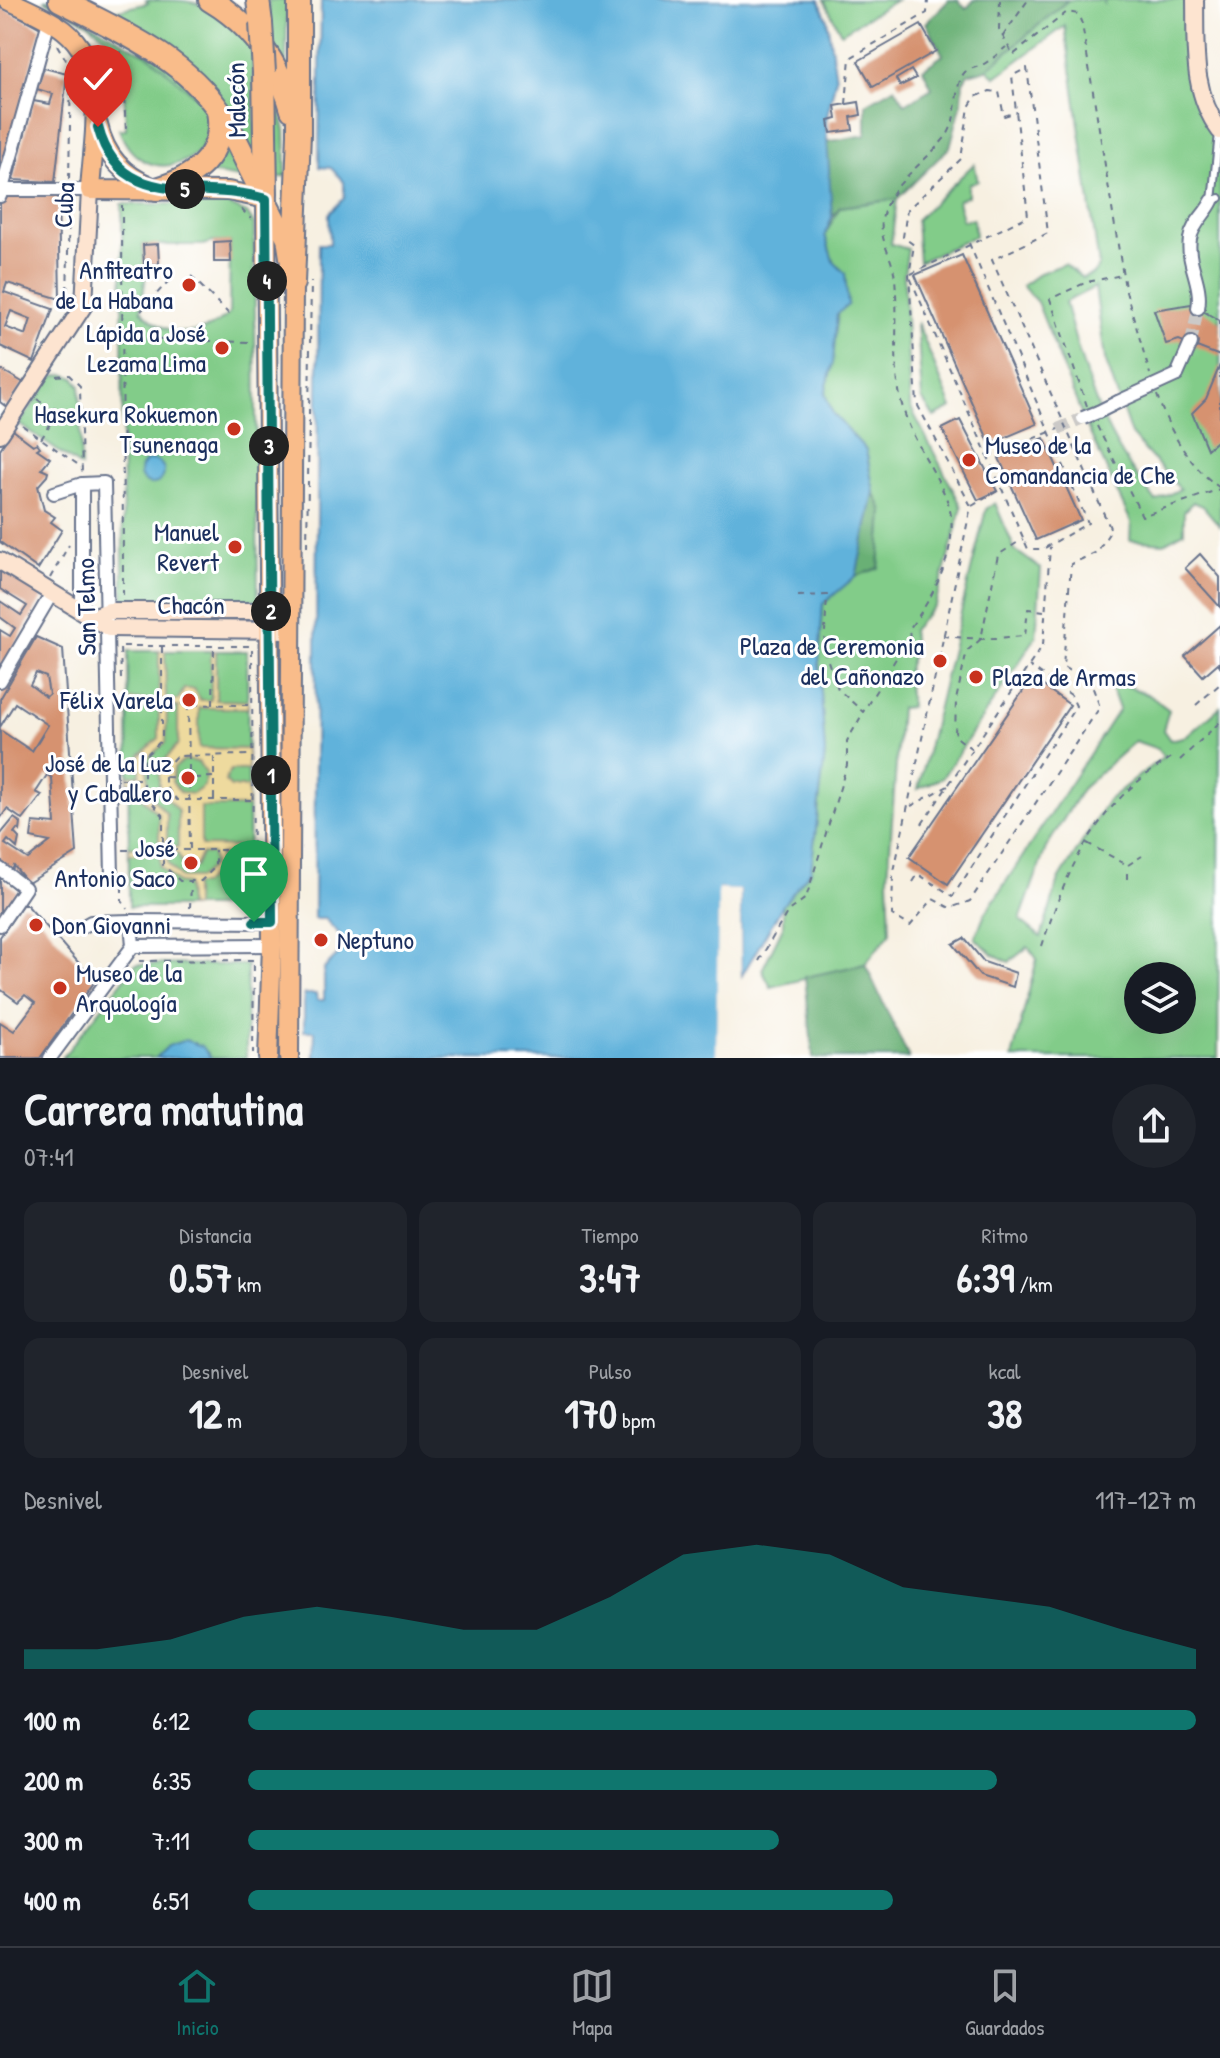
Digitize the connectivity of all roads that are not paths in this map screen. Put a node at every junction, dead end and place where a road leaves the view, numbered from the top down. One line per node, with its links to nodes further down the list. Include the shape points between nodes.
1 (8, 0): 7 (main road, Cuba)
2 (60, 0): 9 (highway, via 177,64)
3 (210, 0): 11 (highway, via 252,31 284,81)
4 (258, 0): 15 (highway, Malecón, bridge)
5 (299, 0): 11 (highway)
6 (1195, 0): 10 (street, via 1197,83)
7 (48, 25): 8 (main road, Cuba, via 66,31 86,58); 14 (street)
8 (94, 103): 12 (main road, via 111,158 128,175); 13 (main road, Cuba)
9 (216, 107): 12 (highway, via 219,134 209,158 188,177); 15 (highway)
10 (1220, 131): 16 (lane)
11 (299, 134): 17 (highway)
12 (157, 189): 13 (main road); 15 (main road, via 228,191)
13 (90, 190): 14 (street); 20 (street, Cuba, via 84,305)
14 (1, 192)
15 (266, 199): 17 (main road); 28 (main road)
16 (1216, 199): 18 (street, via 1190,238 1201,294)
17 (302, 278): 29 (main road)
18 (1198, 308)
19 (1191, 343): 21 (street, bridge, via 1177,375)
20 (6, 414): 22 (street, Cuba)
21 (1083, 418)
22 (0, 434)
23 (82, 484): 24 (street); 27 (street, San Telmo, via 81,524); 27 (street, San Telmo, via 104,483)
24 (54, 493)
25 (0, 561): 26 (street, Chacón)
26 (48, 591): 27 (street, Chacón); 31 (street)
27 (95, 612): 28 (street, Chacón); 30 (street, Chacón)
28 (270, 620): 29 (street, Chacón); 30 (street, Chacón); 35 (main road)
29 (291, 620): 35 (main road)
30 (109, 628): 33 (street, San Telmo)
31 (0, 681)
32 (0, 869): 36 (street, via 25,888)
33 (117, 876)
34 (134, 916): 35 (street); 37 (street); 39 (street)
35 (281, 922): 38 (main road)
36 (0, 925)
37 (84, 926)
38 (281, 945): 39 (street); 41 (main road); 42 (main road)
39 (133, 946): 40 (street)
40 (50, 1058)
41 (268, 1058)
42 (289, 1058)

